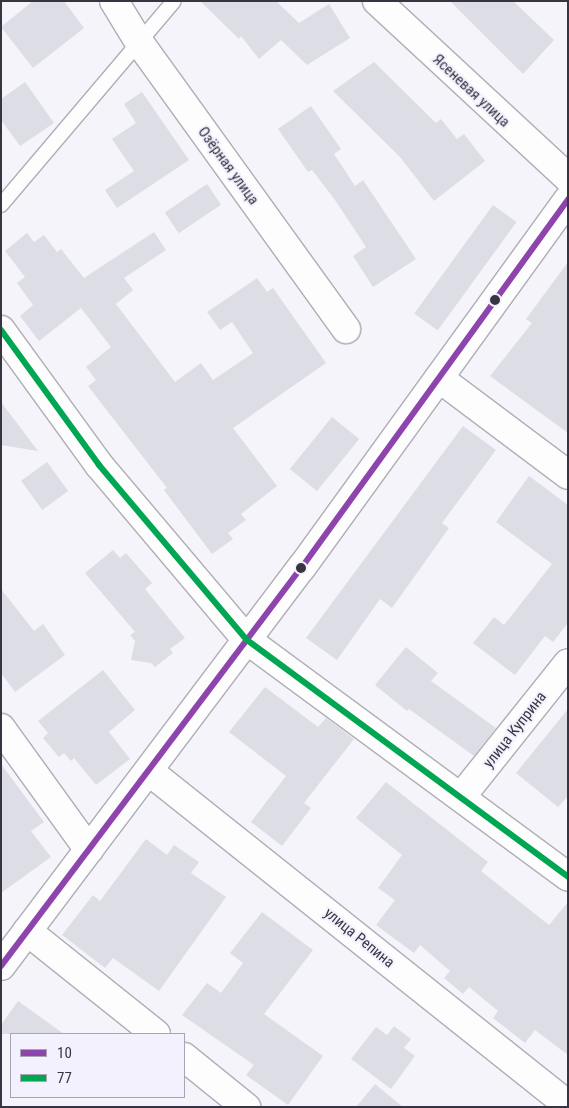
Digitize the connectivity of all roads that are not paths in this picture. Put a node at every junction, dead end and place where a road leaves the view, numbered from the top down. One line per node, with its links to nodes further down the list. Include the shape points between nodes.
1 (114, 1): 4 (street, Озёрная улица)
2 (174, 1): 4 (lane)
3 (377, 1): 5 (street, Ясеневая улица)
4 (139, 42): 7 (lane); 8 (street, Озёрная улица)
5 (568, 178)
6 (568, 199): 10 (street)
7 (1, 205)
8 (346, 329)
9 (1, 330): 12 (street, via 99,465)
10 (439, 378): 11 (street); 12 (street)
11 (568, 474)
12 (246, 640): 15 (street); 16 (street)
13 (568, 663): 16 (street, улица Куприна)
14 (1, 728): 17 (street)
15 (150, 772): 17 (street); 23 (street, улица Репина)
16 (461, 797): 18 (street)
17 (89, 850): 19 (street)
18 (568, 877)
19 (27, 931): 20 (street); 21 (street)
20 (1, 966)
21 (155, 1033)
22 (185, 1058): 24 (street)
23 (568, 1105)
24 (246, 1107)

